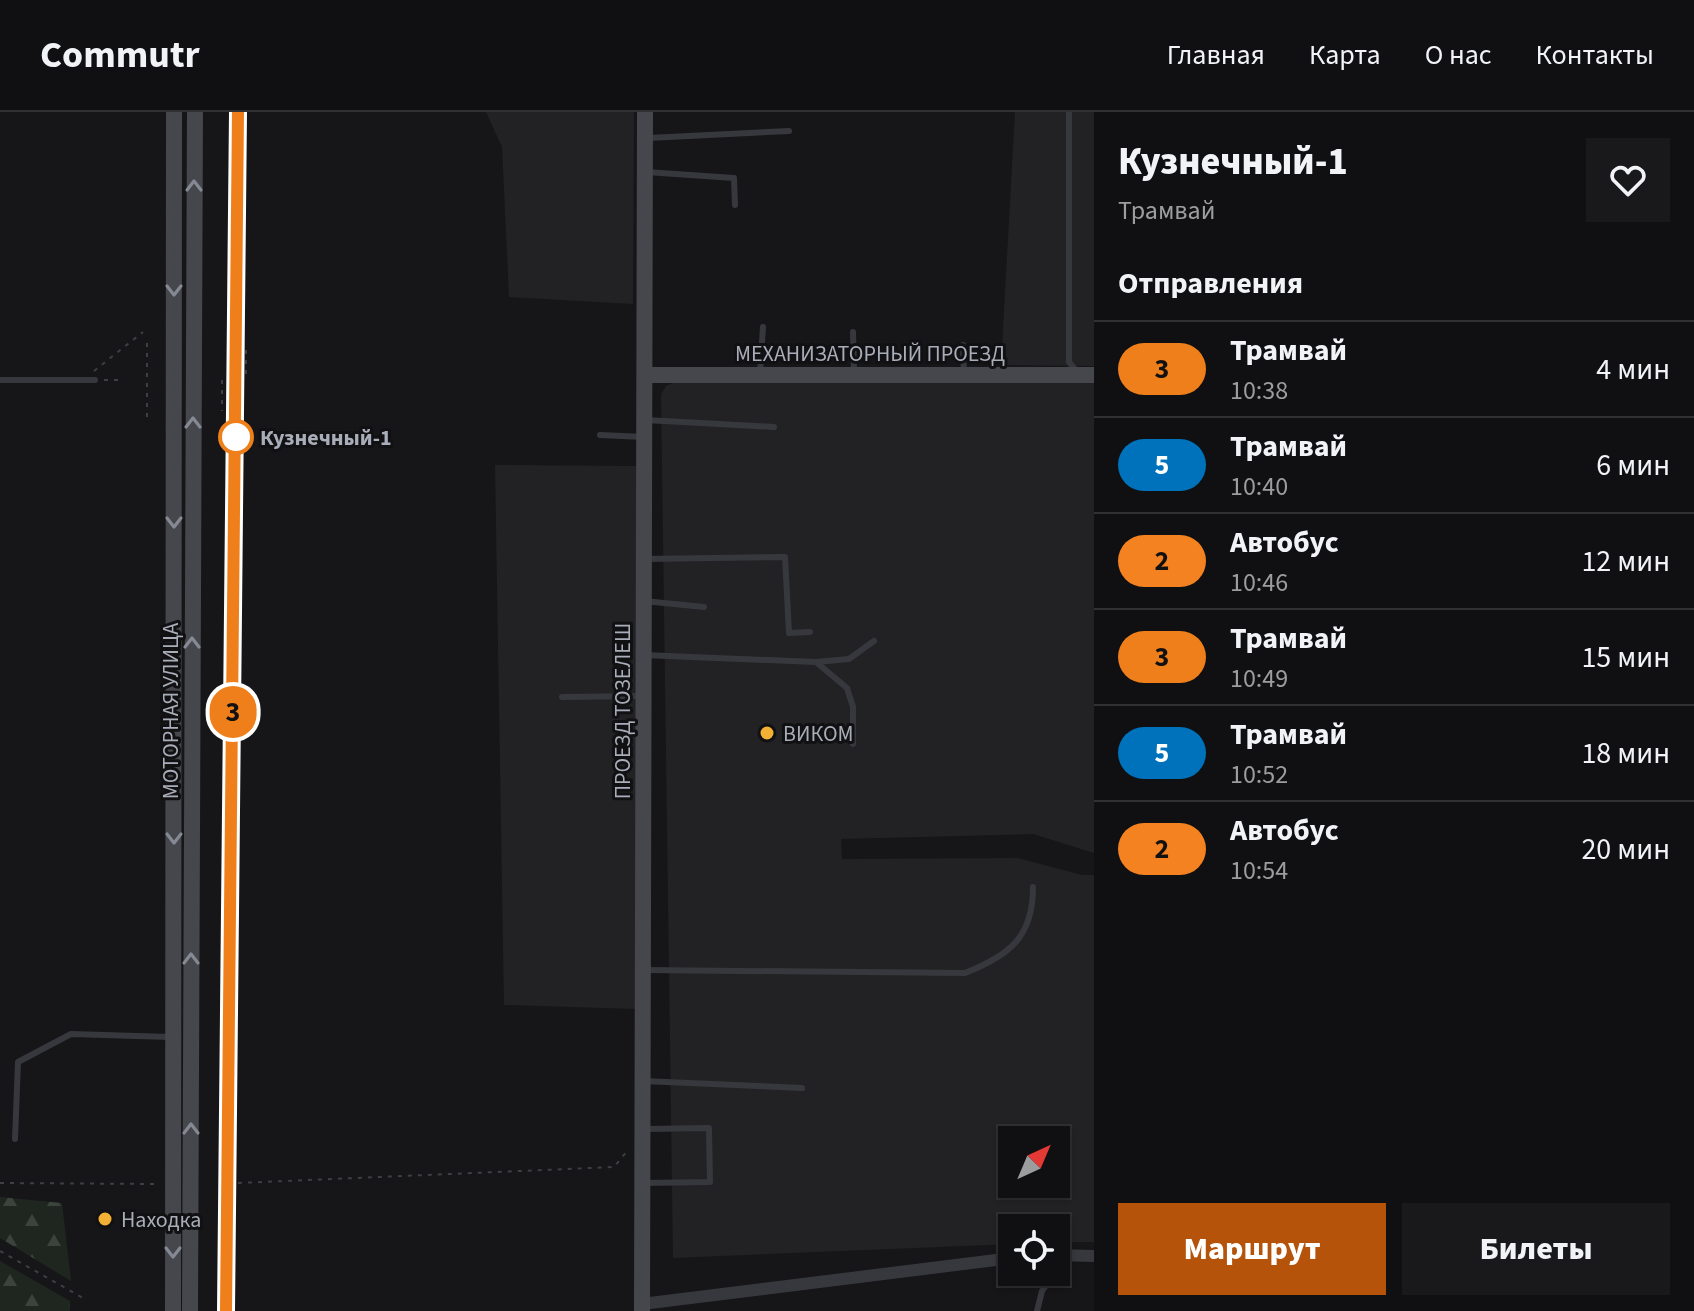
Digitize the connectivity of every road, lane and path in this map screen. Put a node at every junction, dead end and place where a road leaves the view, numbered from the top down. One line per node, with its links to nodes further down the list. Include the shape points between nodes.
1 (174, 112): 41 (main road, МОТОРНАЯ УЛИЦА, one-way to 41)
2 (195, 112): 42 (main road, МОТОРНАЯ УЛИЦА, one-way to 2)
3 (645, 112): 6 (main road, ПРОЕЗД ТОЗЕЛЕШ)
4 (1069, 112): 19 (lane, via 1069,362)
5 (789, 131): 6 (lane)
6 (645, 138): 7 (main road, ПРОЕЗД ТОЗЕЛЕШ)
7 (645, 172): 8 (lane, via 734,178); 15 (main road, ПРОЕЗД ТОЗЕЛЕШ)
8 (735, 205)
9 (763, 327): 16 (lane)
10 (143, 332): 21 (path)
11 (853, 332): 17 (lane)
12 (147, 343): 27 (path)
13 (963, 345): 18 (lane)
14 (246, 350): 25 (path)
15 (645, 375): 16 (main road, МЕХАНИЗАТОРНЫЙ ПРОЕЗД); 29 (main road, ПРОЕЗД ТОЗЕЛЕШ)
16 (760, 375): 17 (main road, МЕХАНИЗАТОРНЫЙ ПРОЕЗД)
17 (854, 375): 18 (main road, МЕХАНИЗАТОРНЫЙ ПРОЕЗД)
18 (964, 375): 19 (main road, МЕХАНИЗАТОРНЫЙ ПРОЕЗД)
19 (1087, 375)
20 (0, 380): 21 (lane)
21 (83, 380): 22 (lane)
22 (95, 380): 23 (path)
23 (123, 380)
24 (222, 380): 26 (path)
25 (246, 380)
26 (222, 411)
27 (147, 417)
28 (774, 427): 29 (lane)
29 (645, 428): 30 (lane); 31 (main road, ПРОЕЗД ТОЗЕЛЕШ)
30 (600, 435)
31 (644, 559): 32 (main road, ПРОЕЗД ТОЗЕЛЕШ); 34 (lane, via 785,557 789,633)
32 (644, 601): 33 (lane); 36 (main road, ПРОЕЗД ТОЗЕЛЕШ)
33 (704, 607)
34 (810, 632)
35 (874, 641): 37 (lane, via 849,659)
36 (644, 655): 37 (lane); 38 (main road, ПРОЕЗД ТОЗЕЛЕШ)
37 (816, 662): 40 (lane, via 847,688)
38 (644, 695): 39 (lane); 44 (main road, ПРОЕЗД ТОЗЕЛЕШ)
39 (562, 697)
40 (853, 744)
41 (174, 760): 42 (main road); 45 (main road, МОТОРНАЯ УЛИЦА, one-way to 45)
42 (192, 760): 66 (main road, МОТОРНАЯ УЛИЦА, one-way to 42)
43 (1033, 887): 44 (lane, via 1033,914 1026,929 1006,950 965,973)
44 (643, 970): 46 (main road, ПРОЕЗД ТОЗЕЛЕШ)
45 (173, 1037): 49 (lane, via 71,1034 18,1062); 51 (main road, МОТОРНАЯ УЛИЦА)
46 (643, 1081): 47 (lane); 48 (main road, ПРОЕЗД ТОЗЕЛЕШ)
47 (802, 1088)
48 (643, 1136): 55 (path, via 614,1167); 56 (main road, ПРОЕЗД ТОЗЕЛЕШ); 56 (lane, via 709,1128 710,1182)
49 (15, 1139)
50 (148, 1180): 57 (path)
51 (173, 1182): 57 (path); 65 (main road, МОТОРНАЯ УЛИЦА, one-way to 65)
52 (0, 1183): 57 (path)
53 (219, 1183): 54 (path)
54 (230, 1183)
55 (238, 1183)
56 (643, 1183): 64 (main road, ПРОЕЗД ТОЗЕЛЕШ)
57 (147, 1185)
58 (0, 1251): 63 (path)
59 (1070, 1255): 60 (street)
60 (1094, 1256)
61 (998, 1260): 64 (street)
62 (1046, 1286): 67 (lane)
63 (83, 1298)
64 (642, 1308)
65 (173, 1311)
66 (190, 1311)
67 (1037, 1311)

